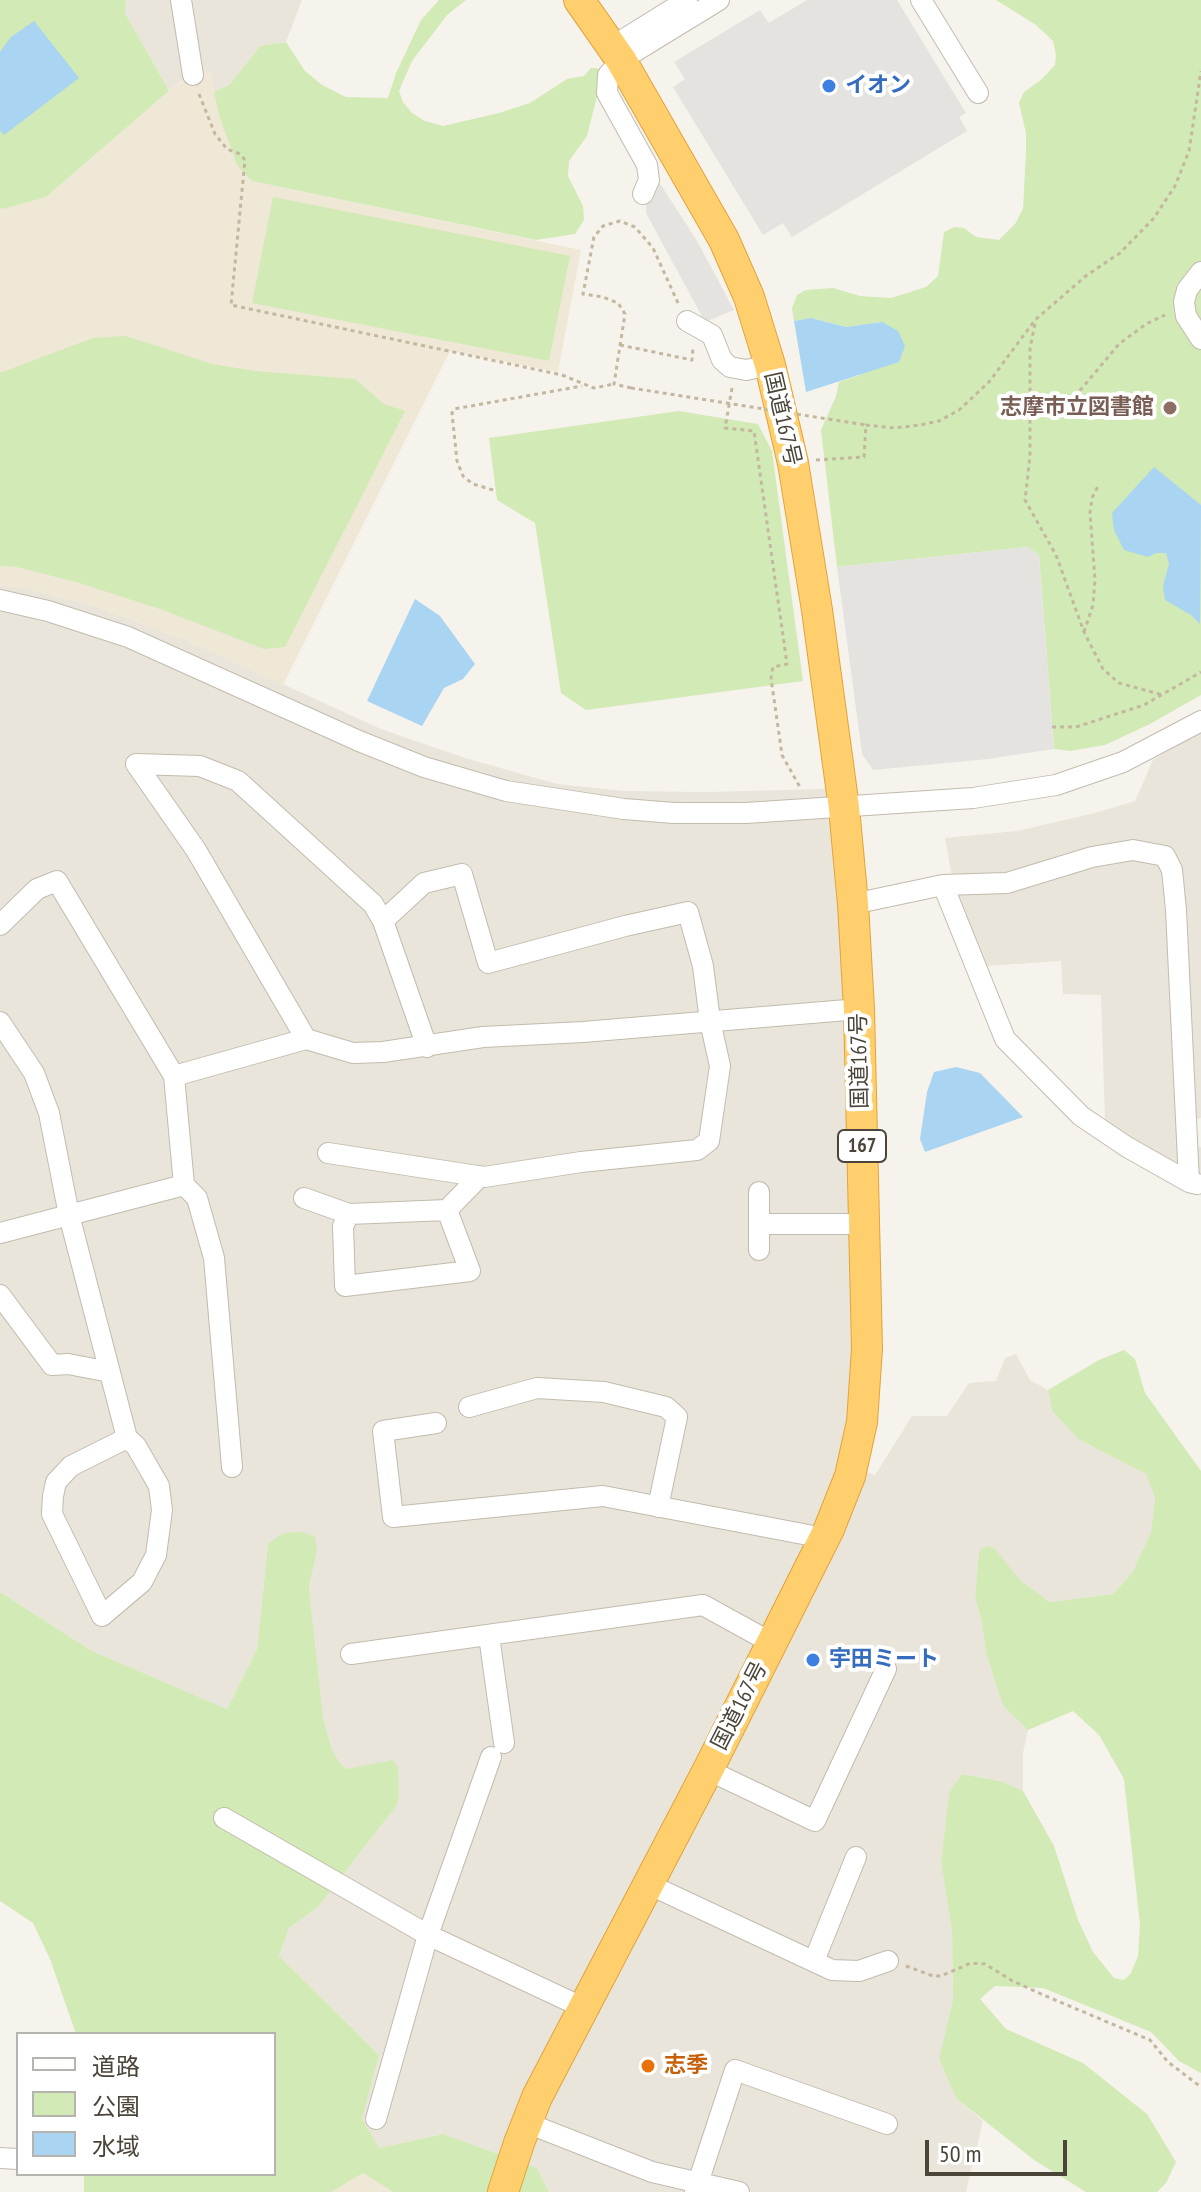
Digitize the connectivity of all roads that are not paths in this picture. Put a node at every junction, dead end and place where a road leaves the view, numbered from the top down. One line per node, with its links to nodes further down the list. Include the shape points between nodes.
1 (181, 0): 7 (street)
2 (579, 0): 6 (highway, 国道167号 / 167)
3 (687, 0): 6 (street)
4 (719, 0): 6 (street)
5 (921, 0): 8 (street)
6 (617, 53): 9 (street, via 607,93 647,165 649,180); 13 (highway, 国道167号 / 167, via 724,240)
7 (193, 75)
8 (978, 93)
9 (643, 194)
10 (1201, 272): 12 (street, via 1184,302 1186,316)
11 (687, 321): 13 (street, via 712,335 722,360 735,368)
12 (1201, 339)
13 (770, 365): 16 (highway, 国道167号 / 167, via 793,463)
14 (0, 600): 16 (street, via 128,637 359,741 506,791 674,813)
15 (1201, 721): 16 (street, via 1123,762 1056,785)
16 (844, 808): 18 (highway, 国道167号 / 167)
17 (943, 885): 18 (street); 29 (street, via 1005,1039 1081,1116); 29 (street, via 1007,883 1133,850 1165,856 1172,870 1176,910)
18 (853, 904): 21 (highway, 国道167号 / 167)
19 (383, 921): 22 (street, via 424,883 462,874 488,963 688,912 703,966); 24 (street, via 373,904 238,781 200,766 136,764 196,850); 25 (street)
20 (0, 925): 26 (street, via 37,889 57,881)
21 (859, 1009): 22 (street); 37 (highway, 国道167号 / 167)
22 (710, 1021): 25 (street, via 483,1037); 28 (street, via 720,1081 709,1141 703,1147)
23 (0, 1022): 35 (street, via 34,1073 44,1100)
24 (306, 1039): 25 (street, via 353,1053); 26 (street)
25 (427, 1047)
26 (174, 1076): 30 (street)
27 (328, 1153): 28 (street)
28 (480, 1176): 33 (street)
29 (1195, 1184)
30 (184, 1185): 35 (street); 45 (street, via 197,1198 214,1258)
31 (759, 1192): 36 (street)
32 (304, 1198): 34 (street)
33 (447, 1210): 34 (street); 34 (street, via 470,1271 345,1286 343,1226)
34 (349, 1214)
35 (69, 1215): 38 (street); 41 (street)
36 (759, 1224): 37 (street); 39 (street)
37 (864, 1224): 47 (highway, 国道167号 / 167, via 867,1349 862,1422 850,1476)
38 (0, 1233)
39 (759, 1250)
40 (0, 1295): 41 (street, via 52,1365)
41 (110, 1372): 44 (street)
42 (469, 1407): 46 (street, via 537,1388 604,1392 666,1407 677,1417)
43 (436, 1423): 46 (street, via 383,1431 393,1517 603,1496)
44 (127, 1438): 44 (street, via 159,1486 162,1510 156,1555 142,1582 102,1616 52,1514 53,1496 56,1482 71,1466)
45 (232, 1467)
46 (658, 1507): 47 (street)
47 (824, 1538): 49 (highway, 国道167号 / 167)
48 (489, 1636): 49 (street, via 703,1605); 50 (street); 56 (street, via 498,1750)
49 (772, 1643): 52 (highway, 国道167号 / 167)
50 (351, 1654)
51 (886, 1669): 52 (street, via 815,1821)
52 (708, 1770): 55 (highway, 国道167号 / 167)
53 (224, 1818): 56 (street)
54 (856, 1857): 57 (street)
55 (648, 1884): 57 (street); 59 (highway, 国道167号 / 167)
56 (428, 1935): 59 (street); 60 (street)
57 (814, 1961): 58 (street, via 845,1972)
58 (888, 1961)
59 (584, 2008): 61 (highway, 国道167号 / 167)
60 (376, 2119)
61 (527, 2123): 63 (street); 64 (highway, 国道167号 / 167)
62 (887, 2124): 63 (street, via 735,2070)
63 (696, 2188): 65 (street)
64 (503, 2192)
65 (739, 2192)

